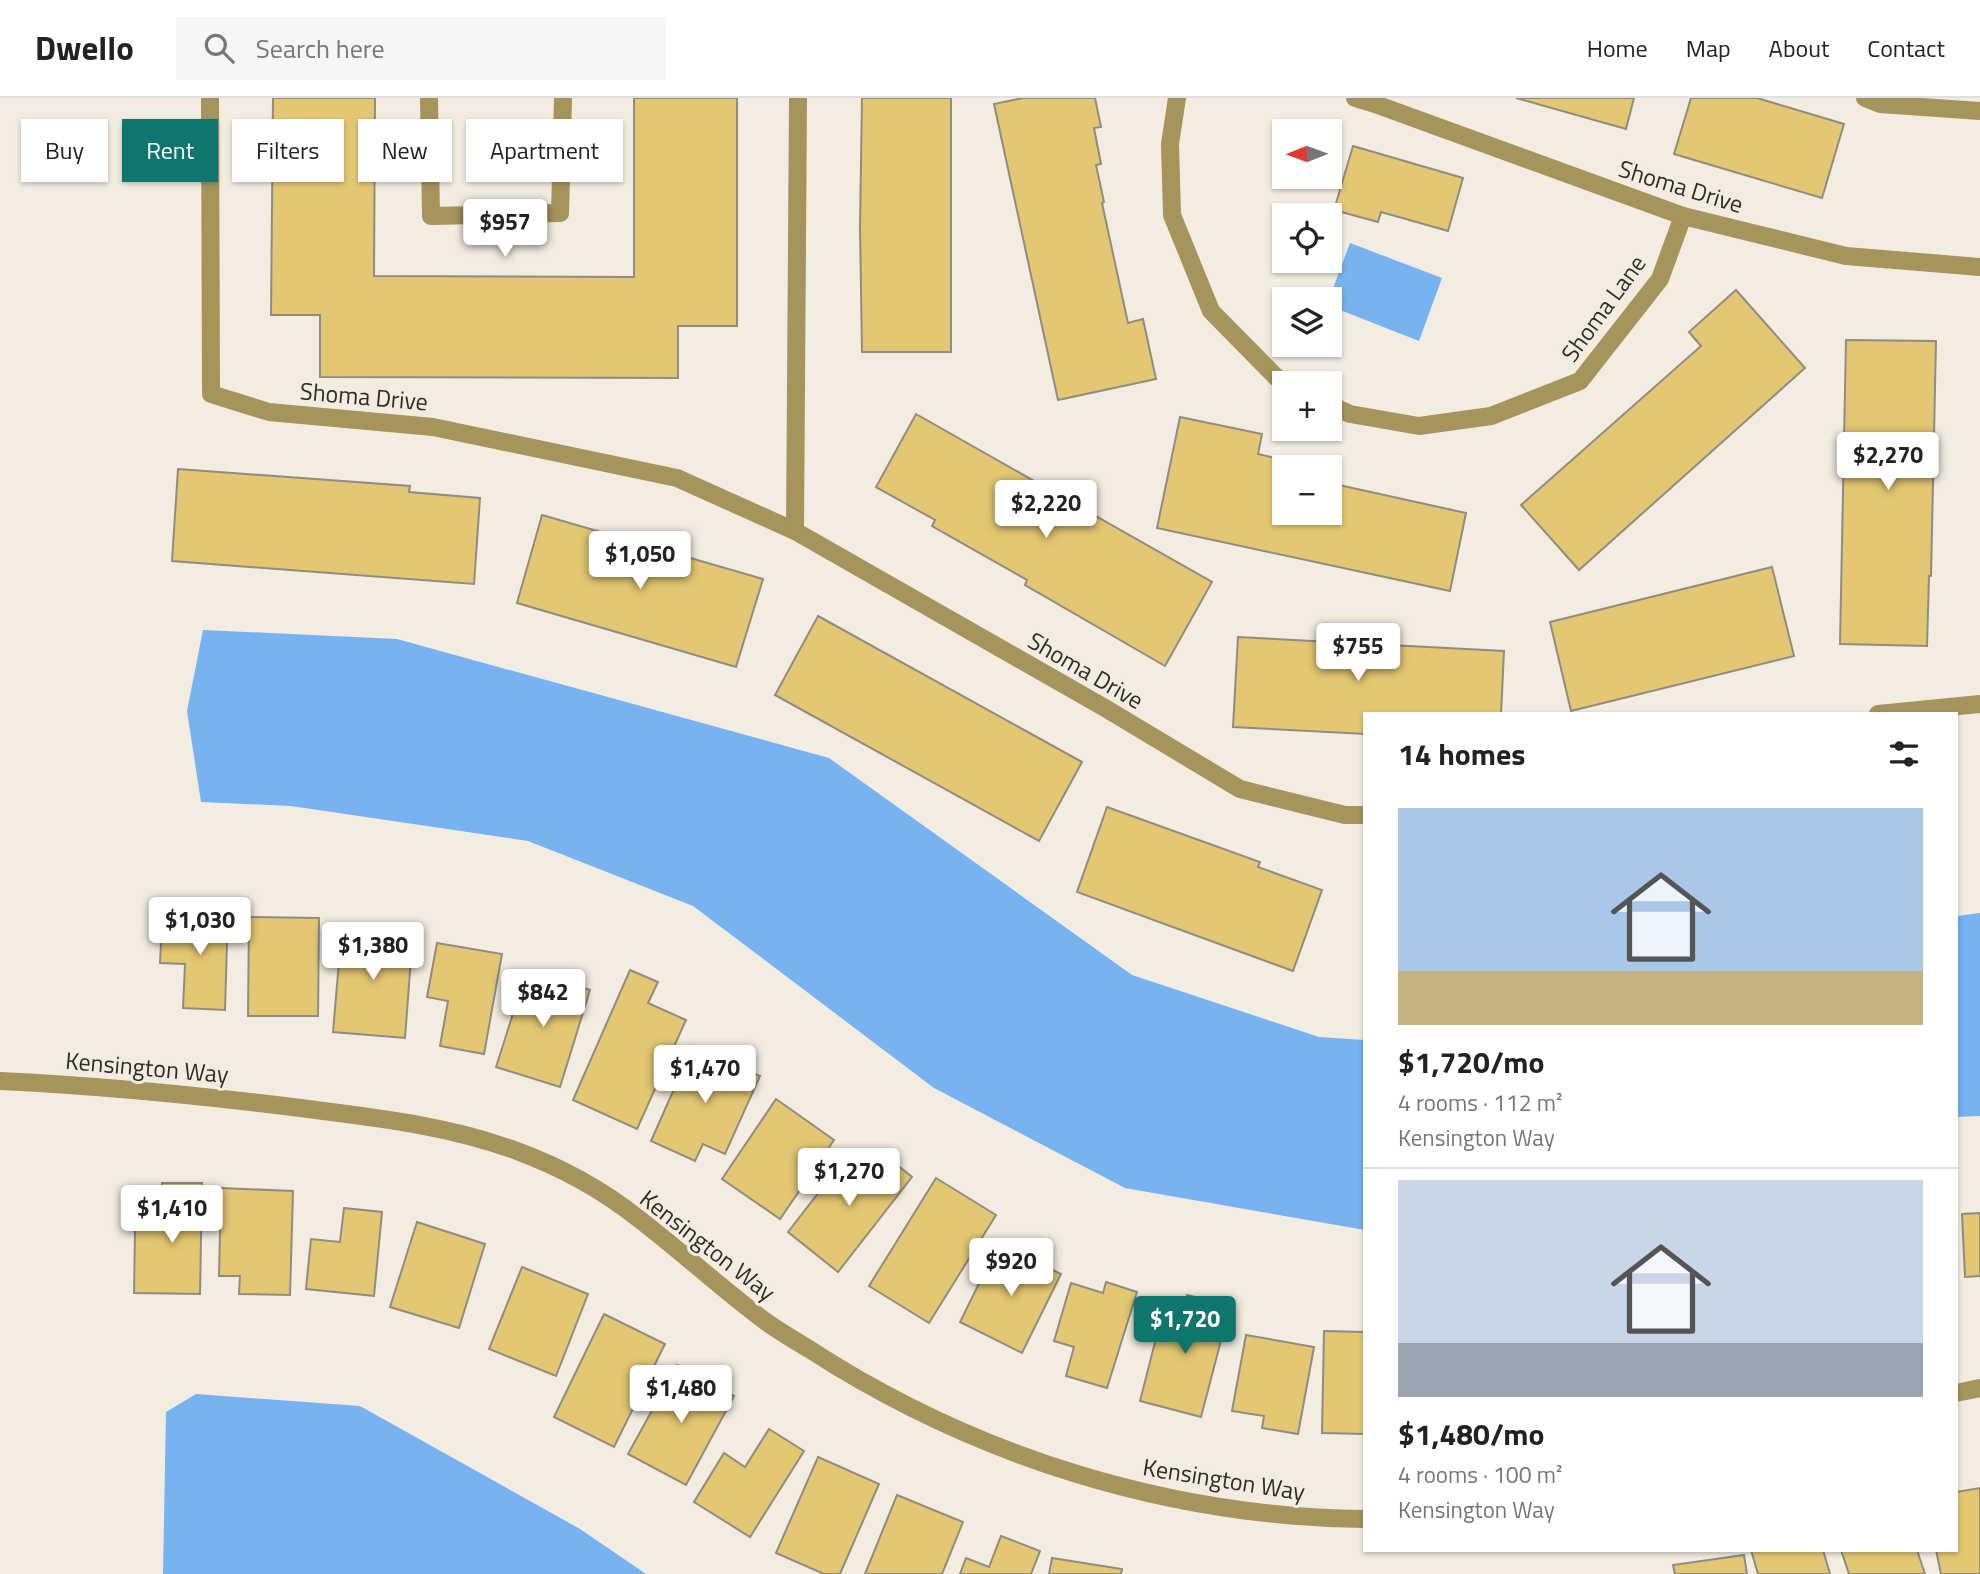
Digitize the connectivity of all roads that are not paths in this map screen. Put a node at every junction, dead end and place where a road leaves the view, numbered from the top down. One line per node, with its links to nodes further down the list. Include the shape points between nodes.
1 (210, 98): 14 (street, Shoma Drive, via 211,394 269,412 433,427 677,478)
2 (429, 98): 3 (street, via 431,216 560,213)
3 (563, 98)
4 (798, 98): 14 (street)
5 (1177, 98): 12 (street, via 1170,144 1172,215 1211,310)
6 (1355, 98): 8 (street, Shoma Drive)
7 (1865, 98): 9 (street, via 1881,104)
8 (1379, 101): 10 (street, Shoma Drive)
9 (1980, 111)
10 (1683, 216): 11 (street, Shoma Drive, via 1846,256); 13 (street, Shoma Lane, via 1660,279 1580,381 1491,416 1419,426)
11 (1980, 267)
12 (1272, 373)
13 (1342, 410)
14 (795, 531): 17 (street, Shoma Drive, via 1240,789 1345,815)
15 (1980, 704): 16 (street)
16 (1898, 712)
17 (1363, 815)
18 (0, 1081): 21 (street, Kensington Way, via 221,1098 389,1119 455,1131 519,1151 580,1180 636,1216 766,1321 850,1376 939,1423 1031,1460 1127,1489 1225,1508)
19 (1980, 1388): 20 (street)
20 (1958, 1393)
21 (1363, 1519)

